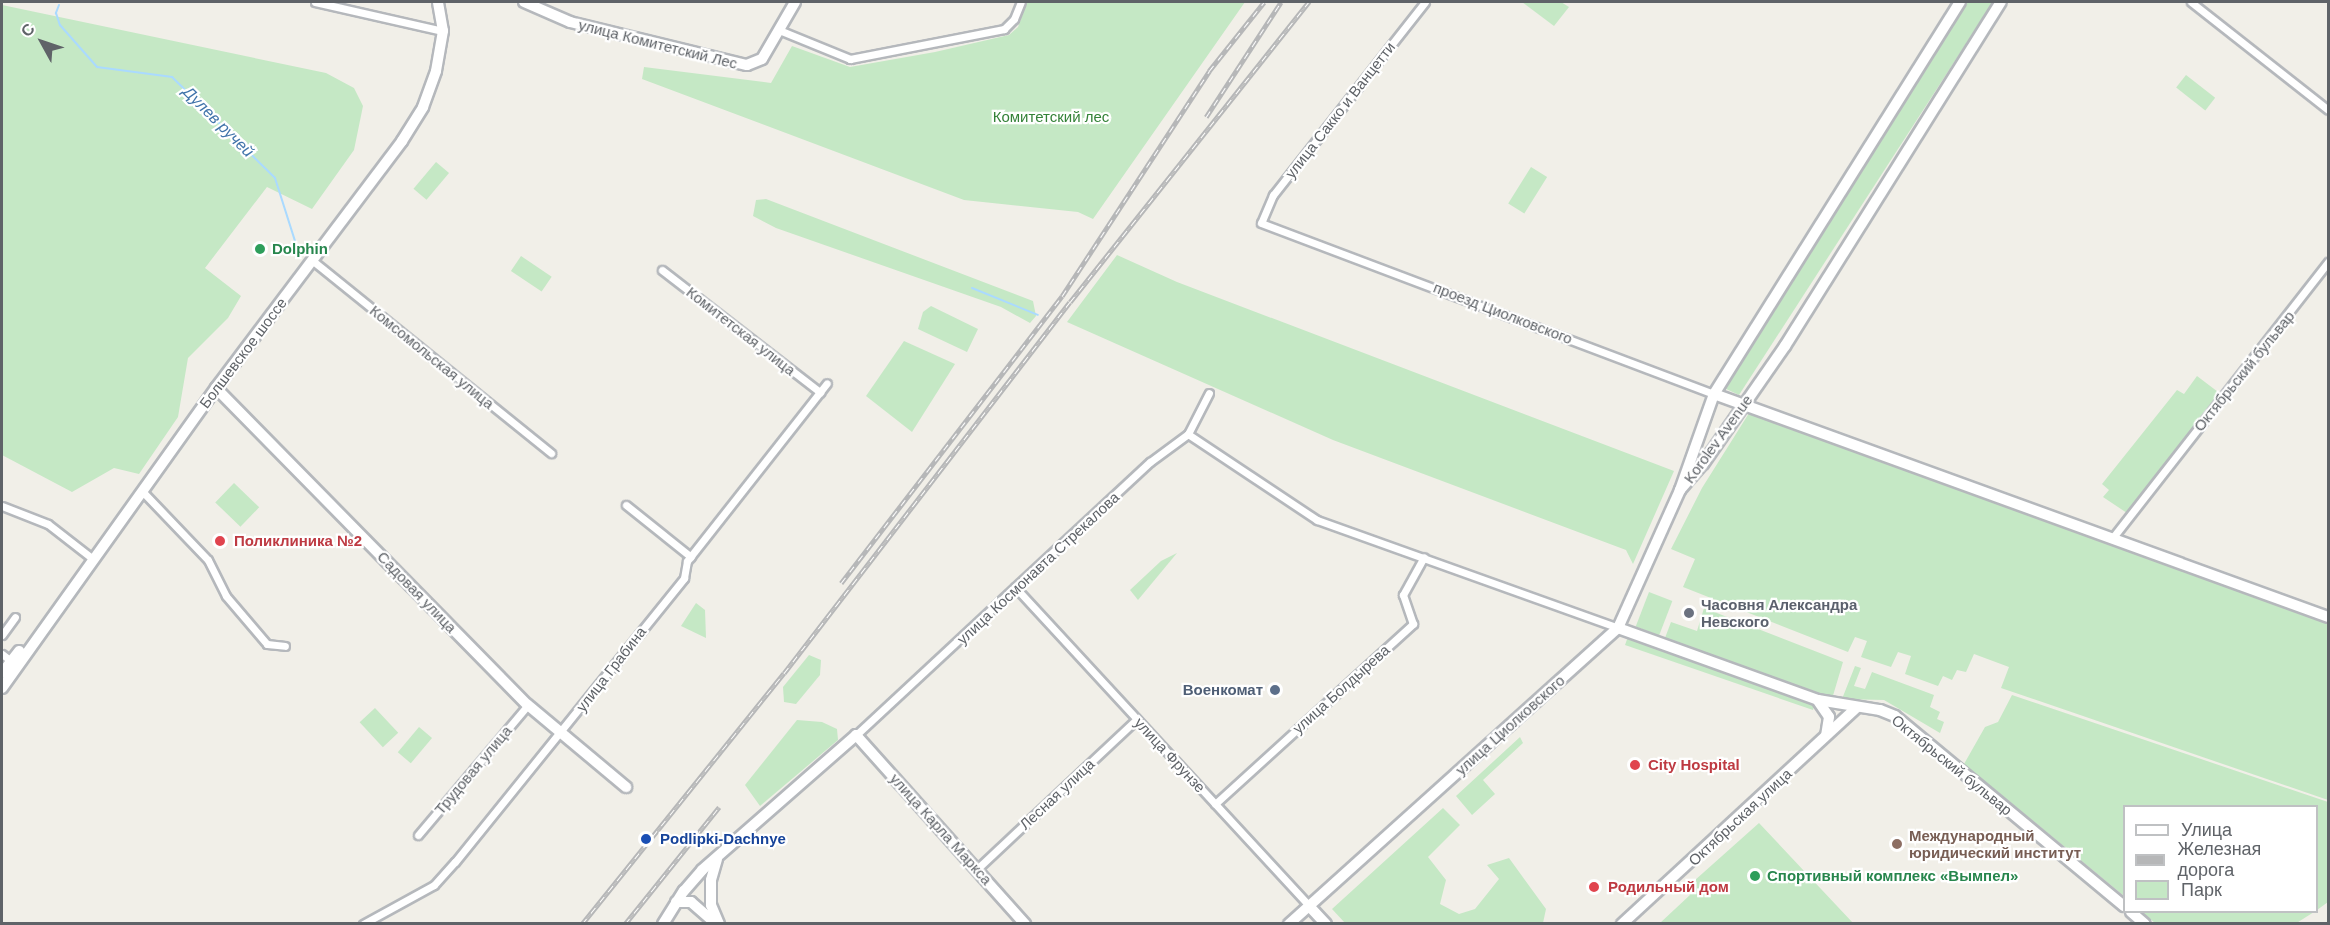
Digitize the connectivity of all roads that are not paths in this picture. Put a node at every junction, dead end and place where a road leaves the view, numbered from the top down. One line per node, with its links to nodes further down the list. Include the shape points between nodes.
1 (315, 2): 11 (street)
2 (438, 2): 11 (street, Болшевское шоссе)
3 (524, 2): 10 (street, улица Комитетский Лес, via 570,22 747,65 762,59)
4 (795, 2): 10 (street, улица Комитетский Лес)
5 (1021, 2): 10 (street, via 1014,19 1004,29 850,59)
6 (1425, 2): 13 (street, улица Сакко и Ванцетти, via 1273,195)
7 (1960, 2): 21 (street, Korolev Avenue)
8 (2001, 2): 22 (street, Korolev Avenue, via 1791,337)
9 (2191, 2): 12 (street)
10 (779, 30)
11 (443, 31): 14 (street, Болшевское шоссе, via 436,71 423,107)
12 (2328, 110)
13 (1261, 223): 21 (street, проезд Циолковского)
14 (313, 261): 18 (street, Болшевское шоссе); 26 (street, Комсомольская улица)
15 (2328, 262): 31 (street, Октябрьский бульвар)
16 (662, 270): 19 (street, Комитетская улица)
17 (827, 383): 19 (street, улица Грабина)
18 (216, 388): 27 (street, Болшевское шоссе); 47 (street, Садовая улица)
19 (820, 392): 32 (street, улица Грабина)
20 (1209, 393): 24 (street, улица Космонавта Стрекалова)
21 (1714, 394): 22 (street, проезд Циолковского); 23 (street, Korolev Avenue)
22 (1745, 403): 25 (street, Korolev Avenue); 31 (street)
23 (1699, 432): 25 (street, via 1713,440); 28 (street, Korolev Avenue)
24 (1188, 434): 33 (street, via 1307,515); 35 (street, улица Космонавта Стрекалова, via 1150,462)
25 (1721, 435): 28 (street, Korolev Avenue)
26 (551, 453)
27 (142, 491): 34 (street, Болшевское шоссе); 41 (street, via 208,560 226,596 267,644)
28 (1679, 492): 39 (street, улица Циолковского)
29 (626, 505): 32 (street)
30 (2, 506): 34 (street, via 48,524)
31 (2114, 536): 38 (street)
32 (691, 557): 50 (street, улица Грабина, via 684,578)
33 (1424, 557): 39 (street); 54 (street, улица Болдырева, via 1403,595 1413,624)
34 (93, 559): 36 (street, Болшевское шоссе)
35 (1015, 587): 49 (street, улица Фрунзе); 51 (street, улица Космонавта Стрекалова)
36 (53, 613): 43 (street); 45 (street, Болшевское шоссе)
37 (15, 617): 40 (street)
38 (2328, 617)
39 (1618, 628): 46 (street, Октябрьский бульвар); 62 (street, улица Циолковского)
40 (2, 635)
41 (285, 646)
42 (2, 654): 43 (street)
43 (11, 661): 44 (street)
44 (2, 673)
45 (2, 688)
46 (1818, 700): 48 (street, Октябрьский бульвар); 52 (street, via 1830,723)
47 (528, 705): 50 (street, Садовая улица); 55 (street, Трудовая улица)
48 (1856, 708): 52 (street, Октябрьская улица); 61 (street, Октябрьский бульвар, via 1895,716)
49 (1137, 719): 54 (street, улица Фрунзе); 57 (street, Лесная улица)
50 (560, 734): 53 (street, Садовая улица); 64 (street, улица Грабина, via 434,885)
51 (856, 735): 56 (street); 57 (street, улица Карла Маркса)
52 (1823, 740): 70 (street, Октябрьская улица)
53 (626, 787)
54 (1215, 804): 62 (street, улица Фрунзе)
55 (418, 835)
56 (717, 859): 58 (street); 59 (street)
57 (977, 869): 67 (street, улица Карла Маркса)
58 (702, 870): 59 (street); 60 (street)
59 (711, 880): 66 (street, via 711,905)
60 (676, 902): 65 (street); 66 (street, via 691,902)
61 (2123, 905)
62 (1309, 906): 68 (street, улица Циолковского); 69 (street, улица Фрунзе)
63 (2132, 913): 71 (street)
64 (363, 924)
65 (663, 924)
66 (717, 924)
67 (1026, 924)
68 (1289, 924)
69 (1326, 924)
70 (1622, 924)
71 (2145, 924)

